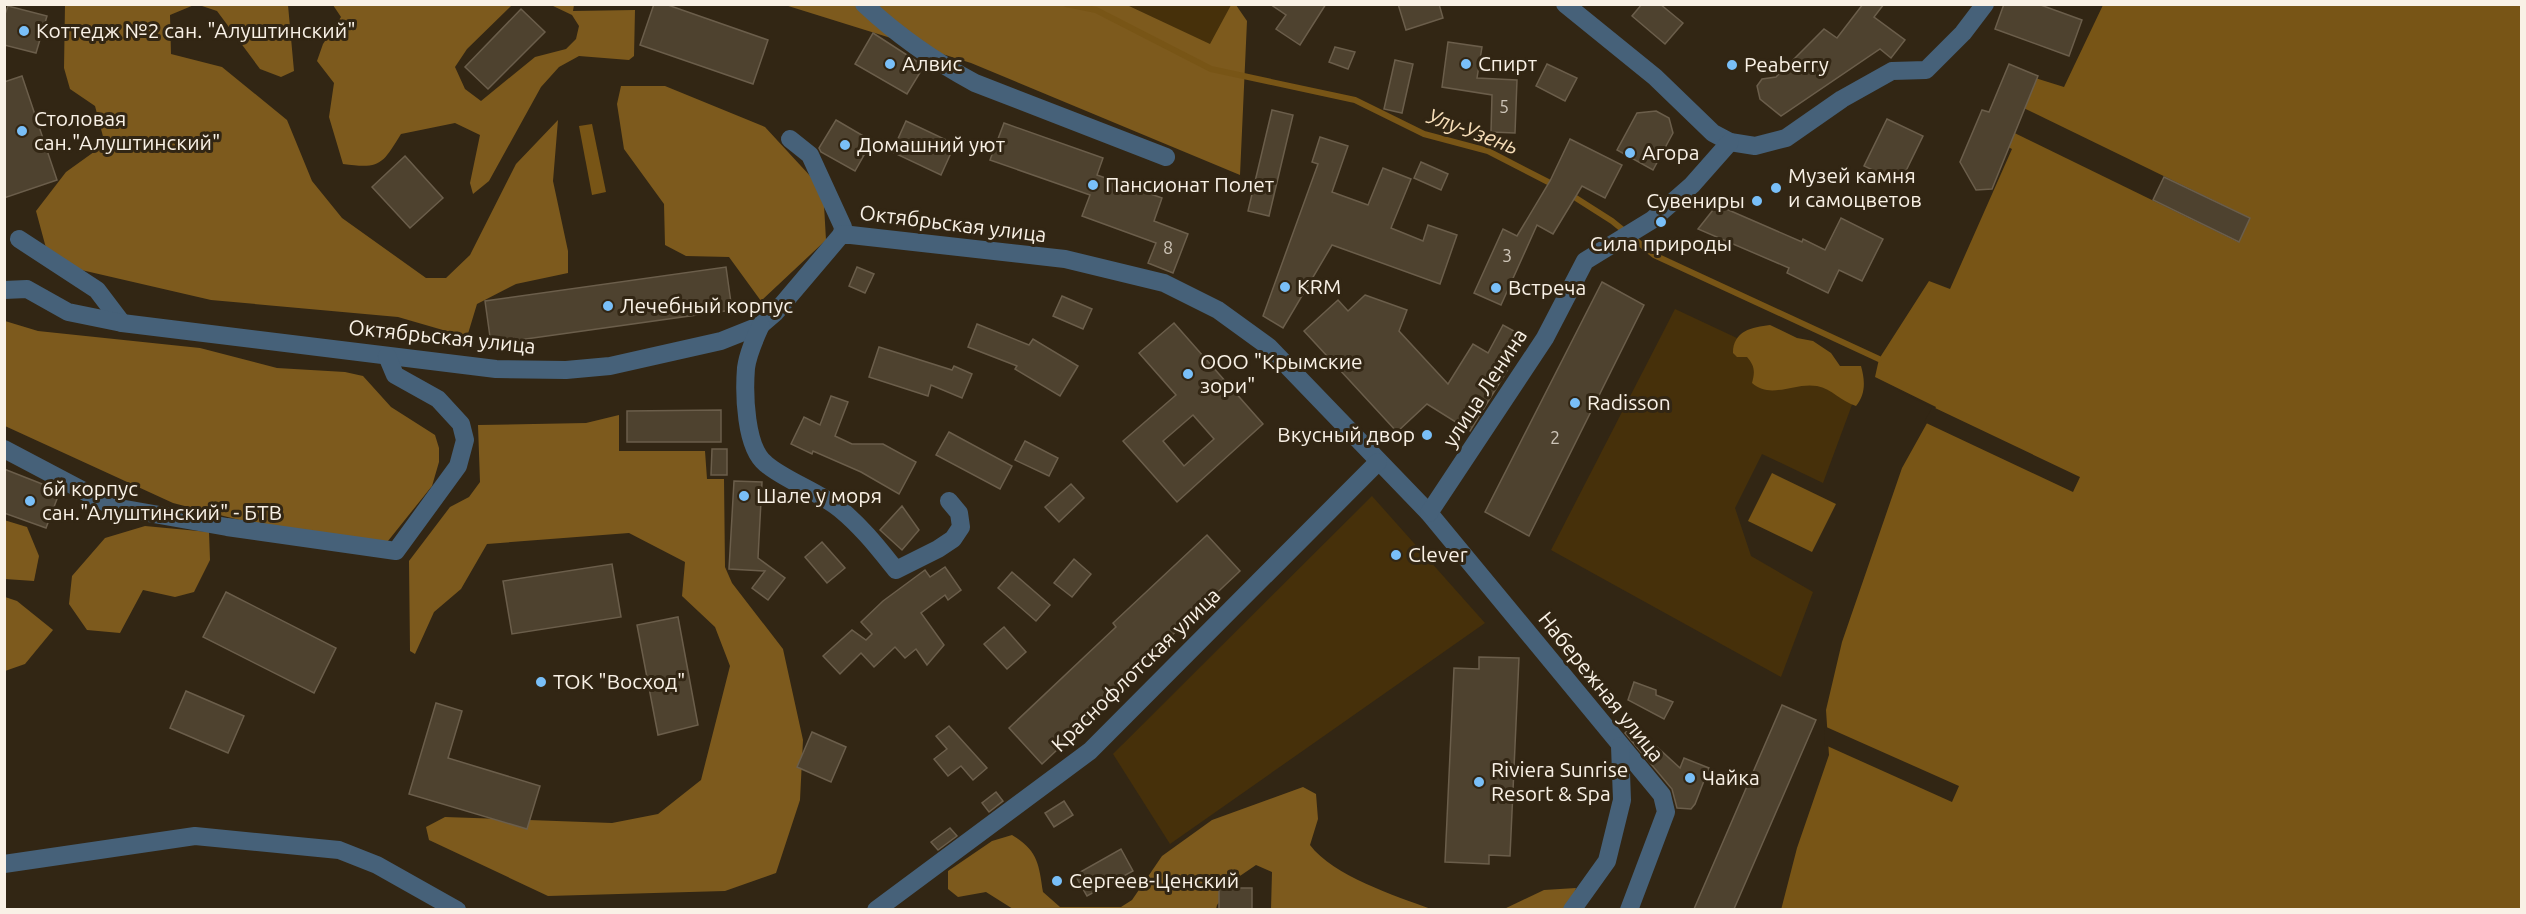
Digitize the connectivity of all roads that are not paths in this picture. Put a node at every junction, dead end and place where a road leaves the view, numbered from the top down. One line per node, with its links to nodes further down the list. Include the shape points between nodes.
1 (864, 4): 6 (street, via 898,35 975,83)
2 (1565, 4): 5 (street, via 1655,77 1713,133)
3 (1985, 4): 5 (street, via 1926,70 1892,71 1842,99 1786,138 1755,146)
4 (790, 139): 7 (street, via 810,155)
5 (1730, 142): 16 (street, улица Ленина, via 1692,185 1652,220 1585,261 1545,338)
6 (1166, 157)
7 (843, 234): 11 (street, Октябрьская улица); 14 (street, Октябрьская улица, via 1065,259 1164,284 1218,310 1269,347)
8 (19, 239): 10 (street, via 97,290)
9 (4, 290): 10 (street, Октябрьская улица, via 27,289 68,312)
10 (122, 323): 12 (street, Октябрьская улица)
11 (761, 325): 12 (street, Октябрьская улица, via 721,341 610,366 566,370 496,369); 15 (street, via 746,367 747,406 753,446 765,464 840,509 896,570 953,539 961,527 959,513)
12 (387, 356): 13 (street, via 395,375 438,399 461,424 465,440 458,466 396,551 114,507)
13 (4, 449)
14 (1378, 462): 16 (street, Октябрьская улица); 21 (street, Краснофлотская улица, via 1090,751)
15 (949, 501)
16 (1429, 513): 17 (street, Набережная улица)
17 (1620, 746): 19 (street, via 1622,800 1607,861); 24 (street, Набережная улица, via 1662,795 1666,812)
18 (4, 864): 20 (street, via 195,836 339,850 377,865)
19 (1590, 884): 22 (street); 23 (street)
20 (457, 909)
21 (876, 909)
22 (1572, 909)
23 (1580, 909)
24 (1629, 909)

